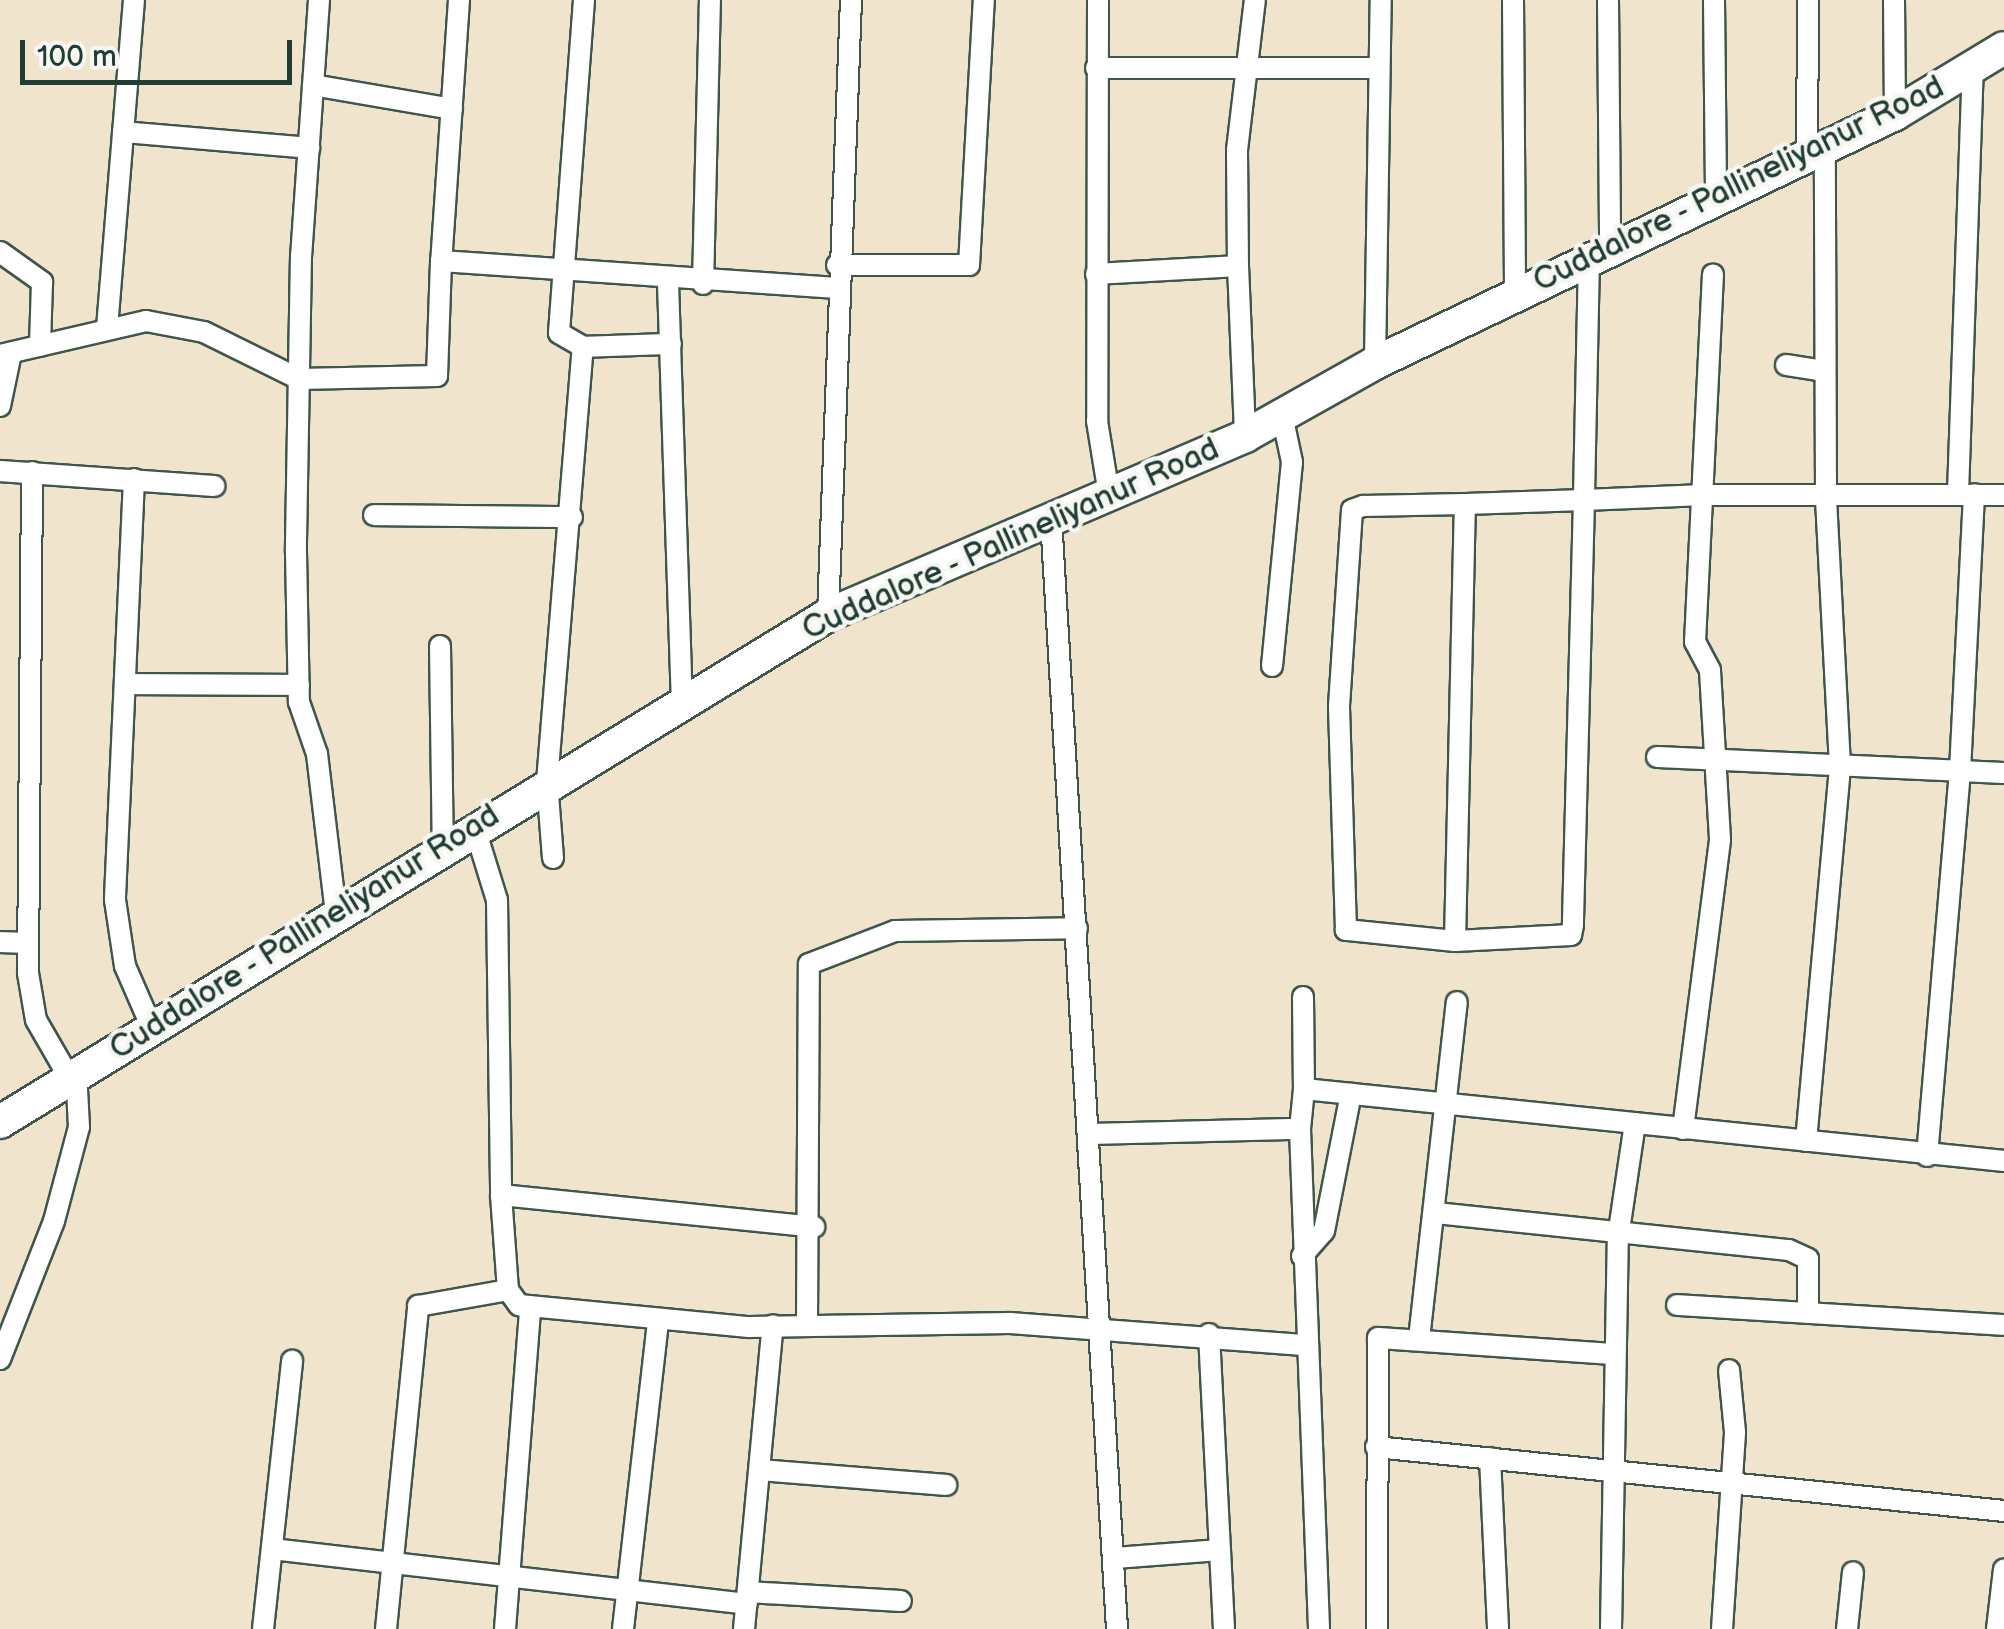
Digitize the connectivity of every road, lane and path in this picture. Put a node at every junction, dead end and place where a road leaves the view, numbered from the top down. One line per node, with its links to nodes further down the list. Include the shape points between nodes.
1 (134, 0): 24 (street)
2 (319, 0): 21 (street)
3 (459, 0): 22 (street)
4 (584, 0): 33 (street)
5 (710, 0): 37 (street)
6 (851, 0): 31 (street)
7 (984, 0): 31 (street, via 969,264)
8 (1098, 0): 18 (street)
9 (1256, 0): 19 (street)
10 (1381, 0): 20 (street)
11 (1513, 0): 39 (street)
12 (1608, 0): 29 (street)
13 (1714, 0): 27 (street)
14 (1808, 0): 26 (street)
15 (1894, 0): 23 (street)
16 (2004, 48): 17 (main road, Cuddalore - Pallineliyanur Road)
17 (1973, 66): 23 (main road, Cuddalore - Pallineliyanur Road); 56 (street)
18 (1096, 68): 19 (street); 34 (street)
19 (1253, 68): 20 (street); 32 (street, via 1238,150)
20 (1379, 68): 45 (street)
21 (314, 85): 22 (street); 25 (street)
22 (452, 109): 30 (street)
23 (1894, 114): 26 (main road, Cuddalore - Pallineliyanur Road)
24 (123, 132): 25 (street); 40 (street)
25 (309, 148): 48 (street)
26 (1816, 150): 27 (main road, Cuddalore - Pallineliyanur Road); 47 (street)
27 (1716, 198): 29 (main road, Cuddalore - Pallineliyanur Road)
28 (0, 252): 42 (street, via 42,282)
29 (1600, 253): 39 (main road, Cuddalore - Pallineliyanur Road); 61 (street)
30 (441, 261): 33 (street); 48 (street, via 437,376)
31 (837, 266): 38 (street)
32 (1238, 266): 34 (street); 51 (street)
33 (564, 274): 36 (street); 43 (street, via 558,333)
34 (1096, 274): 57 (street, via 1097,422)
35 (1713, 274): 58 (street)
36 (668, 283): 37 (street); 41 (street)
37 (702, 284): 38 (street)
38 (836, 288): 66 (street)
39 (1515, 296): 45 (main road, Cuddalore - Pallineliyanur Road)
40 (107, 328): 42 (street); 48 (street, via 176,322)
41 (671, 344): 43 (street); 71 (street)
42 (40, 346): 44 (street)
43 (583, 346): 64 (street)
44 (5, 354): 49 (street)
45 (1375, 363): 50 (main road, Cuddalore - Pallineliyanur Road)
46 (1786, 365): 47 (street)
47 (1825, 371): 59 (street)
48 (299, 379): 70 (street)
49 (0, 406)
50 (1282, 415): 51 (main road, Cuddalore - Pallineliyanur Road); 68 (street, via 1292,462)
51 (1244, 436): 57 (main road, Cuddalore - Pallineliyanur Road)
52 (0, 470): 53 (street)
53 (32, 472): 54 (street); 85 (street)
54 (134, 480): 55 (street); 69 (street)
55 (214, 486)
56 (1966, 493): 59 (street); 60 (street); 75 (street)
57 (1109, 494): 65 (main road, Cuddalore - Pallineliyanur Road)
58 (1704, 495): 59 (street); 61 (street); 73 (street, via 1696,642 1710,670)
59 (1826, 495): 74 (street)
60 (2004, 495)
61 (1584, 500): 62 (street); 83 (street, via 1571,935)
62 (1465, 504): 83 (street); 83 (street, via 1352,510 1339,706 1342,923 1355,934)
63 (374, 515): 64 (street)
64 (572, 518): 77 (street)
65 (1052, 518): 66 (main road, Cuddalore - Pallineliyanur Road); 82 (street)
66 (828, 615): 71 (main road, Cuddalore - Pallineliyanur Road)
67 (440, 646): 79 (street)
68 (1272, 666)
69 (125, 684): 70 (street); 88 (street, via 116,928)
70 (299, 685): 81 (street, via 317,754)
71 (682, 702): 77 (main road, Cuddalore - Pallineliyanur Road)
72 (1658, 757): 73 (street)
73 (1711, 761): 74 (street); 96 (street, via 1720,839)
74 (1840, 766): 75 (street); 98 (street)
75 (1960, 771): 76 (street); 99 (street)
76 (2004, 773)
77 (547, 782): 78 (main road, Cuddalore - Pallineliyanur Road); 80 (street)
78 (476, 829): 79 (main road, Cuddalore - Pallineliyanur Road); 101 (street, via 497,900)
79 (443, 849): 81 (main road, Cuddalore - Pallineliyanur Road)
80 (553, 858)
81 (336, 914): 88 (main road, Cuddalore - Pallineliyanur Road)
82 (1077, 928): 97 (street); 103 (street, via 896,931 809,964)
83 (1455, 940)
84 (0, 942): 85 (street)
85 (27, 943): 89 (street, via 36,1020)
86 (1302, 997): 90 (street)
87 (1457, 1002): 92 (street)
88 (152, 1028): 89 (main road, Cuddalore - Pallineliyanur Road)
89 (72, 1077): 93 (main road, Cuddalore - Pallineliyanur Road); 119 (street, via 79,1127 71,1167)
90 (1304, 1089): 91 (street); 95 (street)
91 (1351, 1094): 92 (street); 105 (street, via 1324,1230)
92 (1452, 1104): 94 (street); 102 (street)
93 (0, 1122)
94 (1636, 1124): 96 (street); 104 (street)
95 (1300, 1129): 97 (street); 105 (street)
96 (1682, 1129): 98 (street)
97 (1090, 1134): 114 (street)
98 (1806, 1141): 99 (street)
99 (1927, 1156): 100 (street)
100 (2004, 1161)
101 (502, 1195): 103 (street); 106 (street)
102 (1436, 1214): 104 (street); 116 (street)
103 (814, 1227): 111 (street)
104 (1618, 1238): 109 (street, via 1802,1253); 118 (street)
105 (1302, 1256): 117 (street)
106 (508, 1290): 108 (street); 132 (street, via 418,1306)
107 (1677, 1306): 109 (street)
108 (530, 1308): 110 (street); 135 (street)
109 (1808, 1314): 113 (street)
110 (658, 1322): 112 (street); 136 (street)
111 (807, 1322): 112 (street); 114 (street)
112 (773, 1325): 124 (street)
113 (2004, 1325)
114 (1102, 1330): 115 (street); 131 (street)
115 (1209, 1334): 117 (street); 130 (street)
116 (1418, 1339): 118 (street); 122 (street, via 1375,1344)
117 (1303, 1345): 146 (street)
118 (1613, 1354): 125 (street)
119 (0, 1359)
120 (292, 1361): 129 (street)
121 (1729, 1370): 126 (street)
122 (1376, 1447): 123 (street); 147 (street)
123 (1490, 1458): 125 (street); 148 (street)
124 (760, 1470): 127 (street); 137 (street)
125 (1608, 1470): 126 (street); 149 (street)
126 (1730, 1483): 128 (street); 150 (street)
127 (946, 1485)
128 (2004, 1511)
129 (272, 1549): 132 (street); 139 (street)
130 (1220, 1550): 131 (street); 145 (street)
131 (1115, 1558): 144 (street)
132 (392, 1564): 135 (street); 140 (street)
133 (2004, 1569): 152 (street)
134 (1853, 1572): 151 (street)
135 (510, 1579): 136 (street); 141 (street)
136 (626, 1592): 137 (street); 142 (street)
137 (748, 1598): 138 (street); 143 (street)
138 (901, 1601)
139 (263, 1629)
140 (386, 1629)
141 (505, 1629)
142 (622, 1629)
143 (744, 1629)
144 (1117, 1629)
145 (1224, 1629)
146 (1319, 1629)
147 (1377, 1629)
148 (1498, 1629)
149 (1612, 1629)
150 (1722, 1629)
151 (1847, 1629)
152 (1997, 1629)

